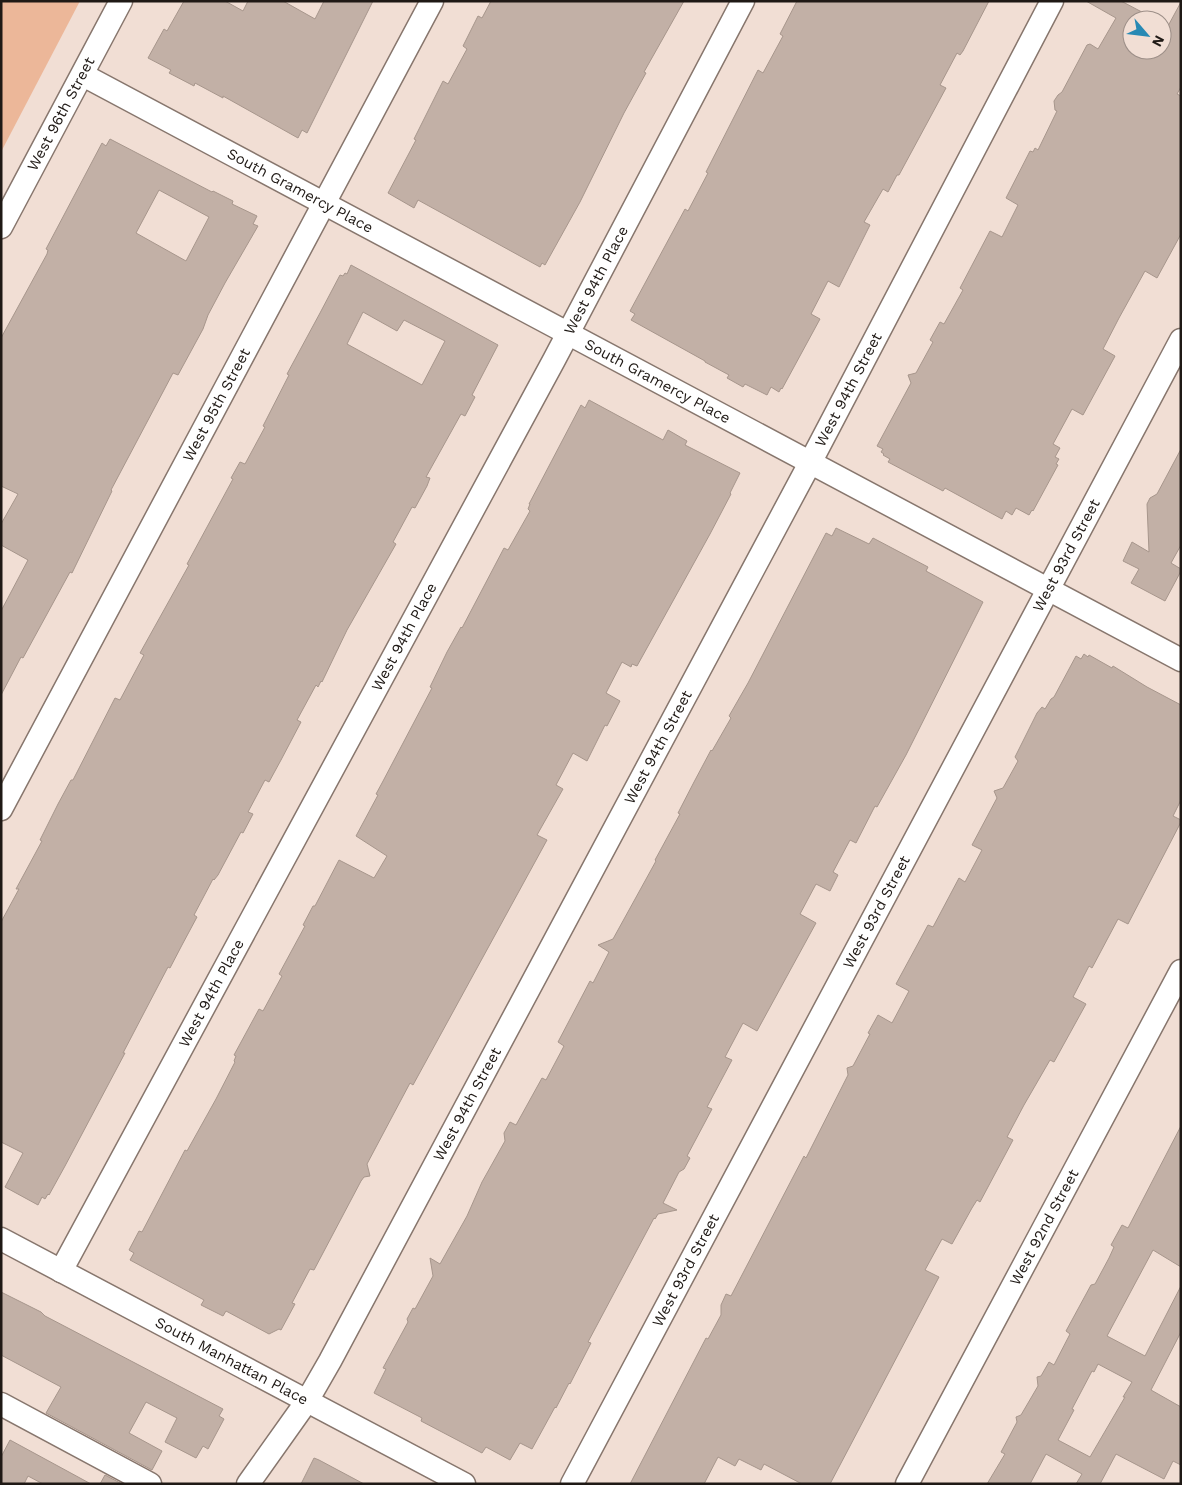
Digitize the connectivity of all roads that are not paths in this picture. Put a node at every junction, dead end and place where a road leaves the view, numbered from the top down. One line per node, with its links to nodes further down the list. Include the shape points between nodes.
1 (122, 1): 5 (street, West 96th Street)
2 (432, 1): 6 (street, West 95th Street)
3 (743, 1): 8 (street, West 94th Place)
4 (1052, 1): 10 (street, West 94th Street)
5 (83, 75): 6 (street, South Gramercy Place); 7 (street, West 96th Street)
6 (325, 204): 8 (street, South Gramercy Place); 13 (street, West 95th Street)
7 (1, 227)
8 (568, 333): 10 (street, South Gramercy Place); 16 (street, West 94th Place)
9 (1181, 340): 11 (street, West 93rd Street)
10 (810, 463): 11 (street, South Gramercy Place); 17 (street, West 94th Street)
11 (1048, 590): 12 (street, South Gramercy Place); 22 (street, West 93rd Street)
12 (1181, 660)
13 (1, 809)
14 (1181, 971): 23 (street, West 92nd Street)
15 (1, 1238): 16 (street, South Manhattan Place)
16 (61, 1271): 17 (street, South Manhattan Place)
17 (307, 1402): 20 (street, West 94th Street); 21 (street, South Manhattan Place)
18 (1, 1404): 19 (street)
19 (150, 1484)
20 (248, 1484)
21 (464, 1484)
22 (572, 1484)
23 (908, 1484)

